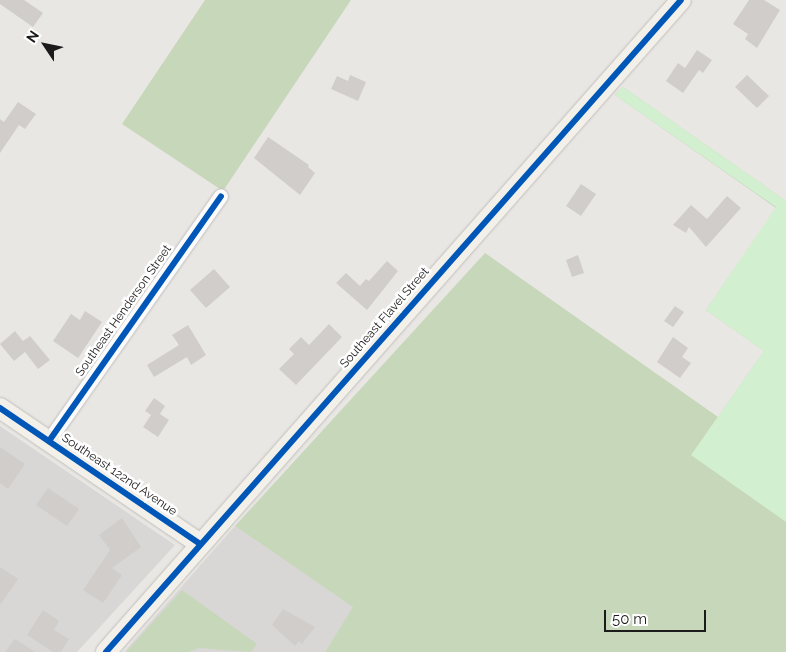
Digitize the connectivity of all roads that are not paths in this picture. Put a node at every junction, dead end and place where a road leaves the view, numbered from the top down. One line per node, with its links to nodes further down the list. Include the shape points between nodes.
1 (681, 0): 5 (street, Southeast Flavel Street)
2 (221, 196): 4 (street, Southeast Henderson Street)
3 (0, 408): 4 (street, Southeast 122nd Avenue)
4 (48, 441): 5 (street, Southeast 122nd Avenue)
5 (200, 544): 6 (street, Southeast Flavel Street)
6 (106, 652)

